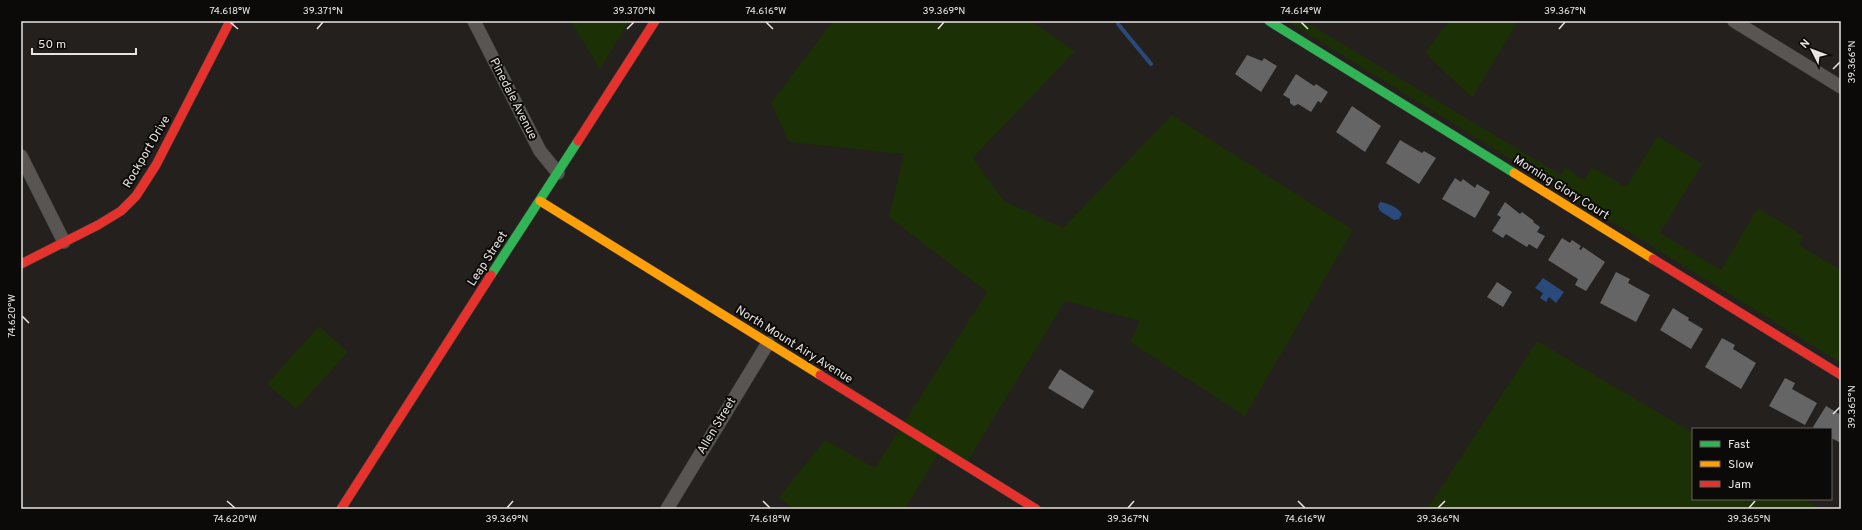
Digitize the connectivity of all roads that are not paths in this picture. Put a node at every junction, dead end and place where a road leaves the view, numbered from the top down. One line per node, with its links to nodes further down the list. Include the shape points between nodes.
1 (230, 21): 10 (street, Rockport Drive, via 156,165 136,196 129,205 111,218)
2 (474, 21): 8 (street, Pinedale Avenue, via 540,151)
3 (655, 21): 8 (street, Leap Street)
4 (1269, 21): 13 (street, Morning Glory Court)
5 (1734, 21): 6 (street)
6 (1841, 87)
7 (21, 156): 10 (street)
8 (558, 173): 9 (street, Leap Street)
9 (540, 202): 12 (street, North Mount Airy Avenue); 14 (street, Leap Street)
10 (64, 242): 11 (street, Rockport Drive)
11 (21, 264)
12 (768, 343): 15 (street, Allen Street); 16 (street, North Mount Airy Avenue)
13 (1841, 375)
14 (341, 509)
15 (666, 509)
16 (1036, 509)

